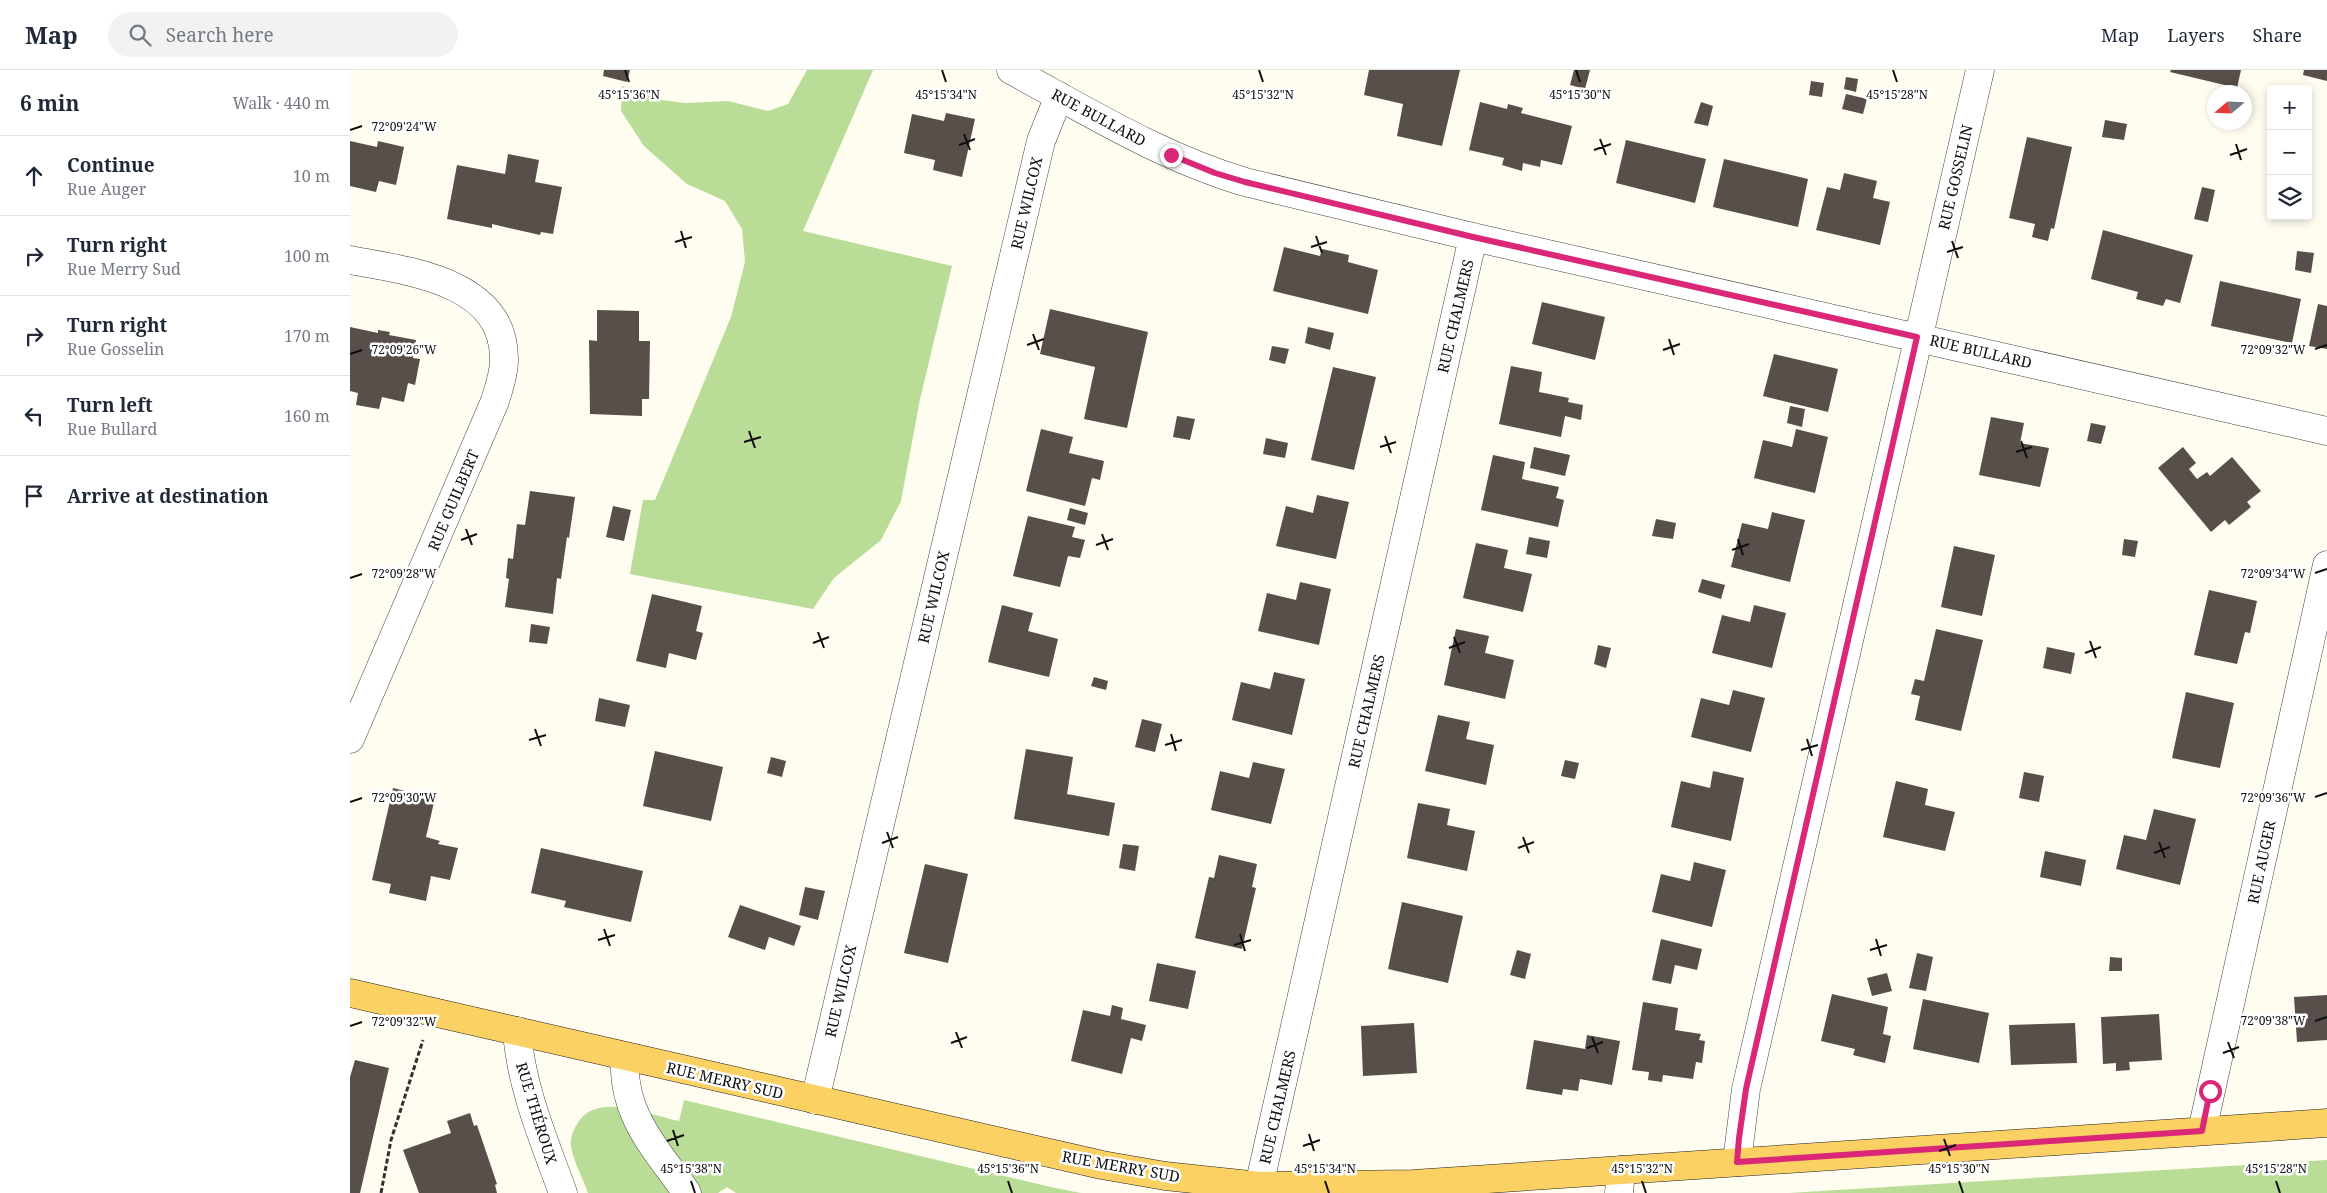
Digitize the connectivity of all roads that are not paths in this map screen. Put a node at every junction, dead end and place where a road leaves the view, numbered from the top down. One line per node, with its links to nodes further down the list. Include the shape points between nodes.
1 (1011, 70): 3 (street, RUE BULLARD)
2 (1980, 70): 6 (street, RUE GOSSELIN)
3 (1059, 96): 4 (street, RUE BULLARD, via 1171,155 1215,173); 13 (street, RUE WILCOX, via 1041,141)
4 (1473, 237): 6 (street, RUE BULLARD); 18 (street, RUE CHALMERS)
5 (350, 260): 9 (street, RUE GUILBERT, via 427,274 457,287 488,313 497,328 504,360 495,401)
6 (1917, 337): 7 (street, RUE BULLARD); 16 (street, RUE GOSSELIN, via 1746,1089)
7 (2327, 431)
8 (2327, 565): 15 (street, RUE AUGER)
9 (350, 739)
10 (350, 993): 11 (main road, RUE MERRY SUD)
11 (516, 1031): 12 (main road, RUE MERRY SUD); 19 (street, RUE THÉROUX, via 528,1094)
12 (625, 1057): 13 (main road, RUE MERRY SUD); 20 (street, via 623,1078 629,1105 643,1131)
13 (815, 1100): 18 (main road, RUE MERRY SUD, via 1102,1165 1165,1176)
14 (2327, 1124): 15 (main road, RUE MERRY SUD)
15 (2202, 1131): 16 (main road, RUE MERRY SUD)
16 (1737, 1162): 17 (main road, RUE MERRY SUD)
17 (1620, 1182): 18 (main road, RUE MERRY SUD)
18 (1259, 1186)
19 (563, 1193)
20 (687, 1193)

